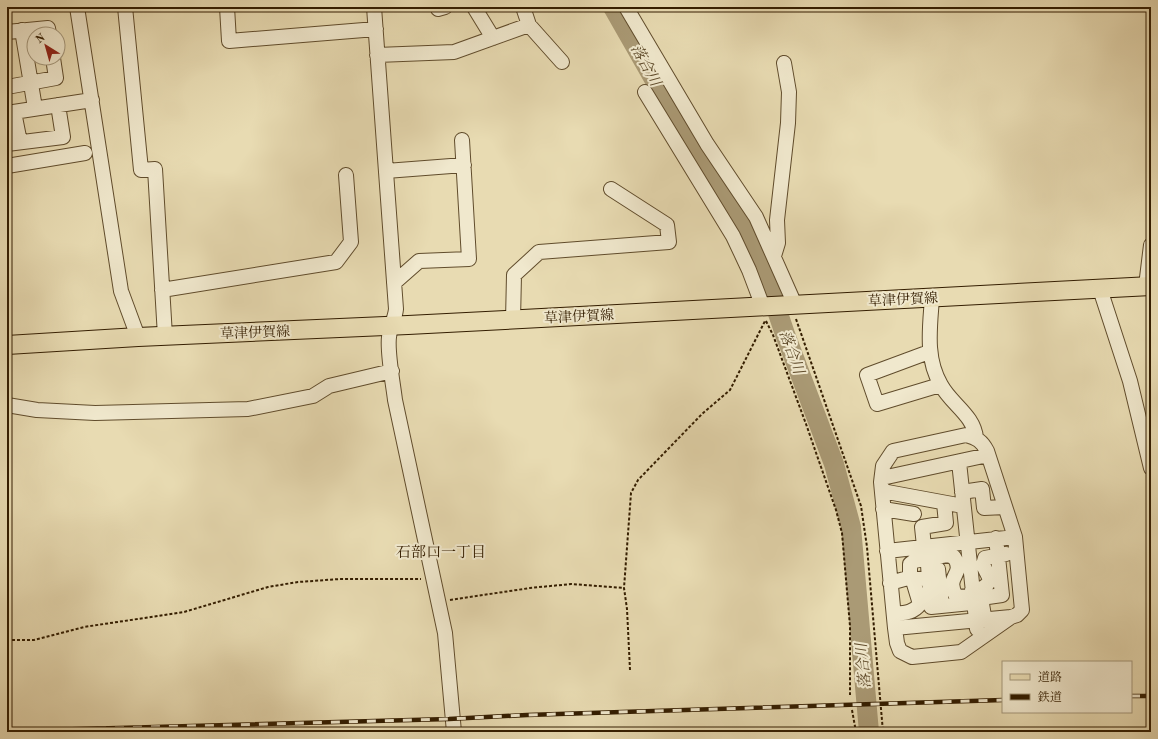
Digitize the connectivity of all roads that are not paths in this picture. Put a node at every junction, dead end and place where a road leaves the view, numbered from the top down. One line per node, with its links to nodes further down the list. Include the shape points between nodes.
1 (77, 7): 21 (street)
2 (125, 7): 38 (street, via 141,170 155,169)
3 (228, 7): 9 (street, via 229,41)
4 (374, 7): 9 (street)
5 (474, 7): 13 (street)
6 (522, 7): 8 (street)
7 (626, 7): 34 (street, via 707,144 756,217)
8 (529, 25): 13 (street); 15 (street)
9 (376, 29): 14 (street)
10 (22, 30): 11 (street); 12 (street); 18 (street)
11 (26, 30)
12 (7, 32)
13 (493, 38): 14 (street, via 454,52)
14 (377, 55): 30 (street)
15 (562, 62)
16 (784, 63): 34 (street, via 789,92 788,123 777,220 778,243)
17 (54, 66): 18 (street, via 56,78)
18 (31, 82): 19 (street); 23 (street)
19 (7, 87)
20 (645, 92): 41 (street, via 733,236)
21 (92, 100): 22 (street); 45 (street, via 121,291)
22 (58, 105): 23 (street); 26 (street, via 63,137)
23 (35, 108): 24 (street)
24 (11, 112): 26 (street)
25 (462, 140): 28 (street)
26 (14, 143)
27 (85, 153): 29 (street)
28 (464, 165): 30 (street); 35 (street, via 469,259 419,261)
29 (7, 166)
30 (386, 171): 35 (street)
31 (346, 175): 38 (street, via 351,242 336,262)
32 (611, 188): 42 (street, via 667,225 669,242 539,252 514,275)
33 (1151, 245): 36 (street)
34 (774, 256): 40 (street, via 792,298)
35 (394, 282): 43 (street, via 396,309)
36 (1148, 286): 37 (main road, 草津伊賀線)
37 (1100, 288): 39 (main road, 草津伊賀線); 54 (street, via 1130,381)
38 (162, 290): 44 (street)
39 (932, 298): 40 (main road, 草津伊賀線); 47 (street)
40 (789, 305): 41 (main road, 草津伊賀線)
41 (765, 311): 42 (main road, 草津伊賀線)
42 (514, 320): 43 (main road, 草津伊賀線)
43 (392, 326): 44 (main road, 草津伊賀線); 48 (street, via 389,337)
44 (165, 336): 45 (main road, 草津伊賀線)
45 (138, 337): 46 (main road, 草津伊賀線)
46 (7, 345)
47 (929, 352): 49 (street); 49 (street, via 867,375 877,404)
48 (392, 371): 50 (street, via 329,386 312,396 248,409 95,413 36,410); 76 (street, via 397,407 445,633)
49 (940, 385): 51 (street, via 975,427)
50 (7, 405)
51 (976, 438): 52 (street, via 983,444); 55 (street, via 966,435 893,451 883,466)
52 (988, 455): 53 (street); 59 (street)
53 (959, 462): 55 (street); 56 (street)
54 (1151, 468)
55 (882, 484): 57 (street, via 915,491); 60 (street)
56 (962, 492): 58 (street); 59 (street, via 982,489 984,508)
57 (944, 503): 58 (street); 66 (street, via 946,523 922,527)
58 (963, 506): 64 (street)
59 (1005, 507): 62 (street)
60 (883, 509): 61 (street); 65 (street)
61 (906, 516)
62 (1015, 537): 63 (street); 67 (street)
63 (996, 538): 64 (street); 68 (street)
64 (967, 541): 66 (street); 71 (street)
65 (887, 551): 66 (street); 70 (street)
66 (930, 551): 69 (street); 70 (street, via 910,564 908,578); 71 (street, via 954,557 959,564 951,588 956,596)
67 (1017, 553): 68 (street); 72 (street, via 1023,605 1022,610)
68 (998, 555): 71 (street, via 986,558 983,565 990,579 988,584); 74 (street, via 1002,595 981,598)
69 (938, 574): 71 (street, via 931,607); 73 (street, via 918,579 914,584 920,604 916,610)
70 (890, 582): 73 (street)
71 (972, 597): 74 (street)
72 (1011, 617): 74 (street); 75 (street)
73 (894, 621): 74 (street); 75 (street, via 900,651 912,657 961,652)
74 (980, 621): 75 (street)
75 (974, 643)
76 (454, 732)

